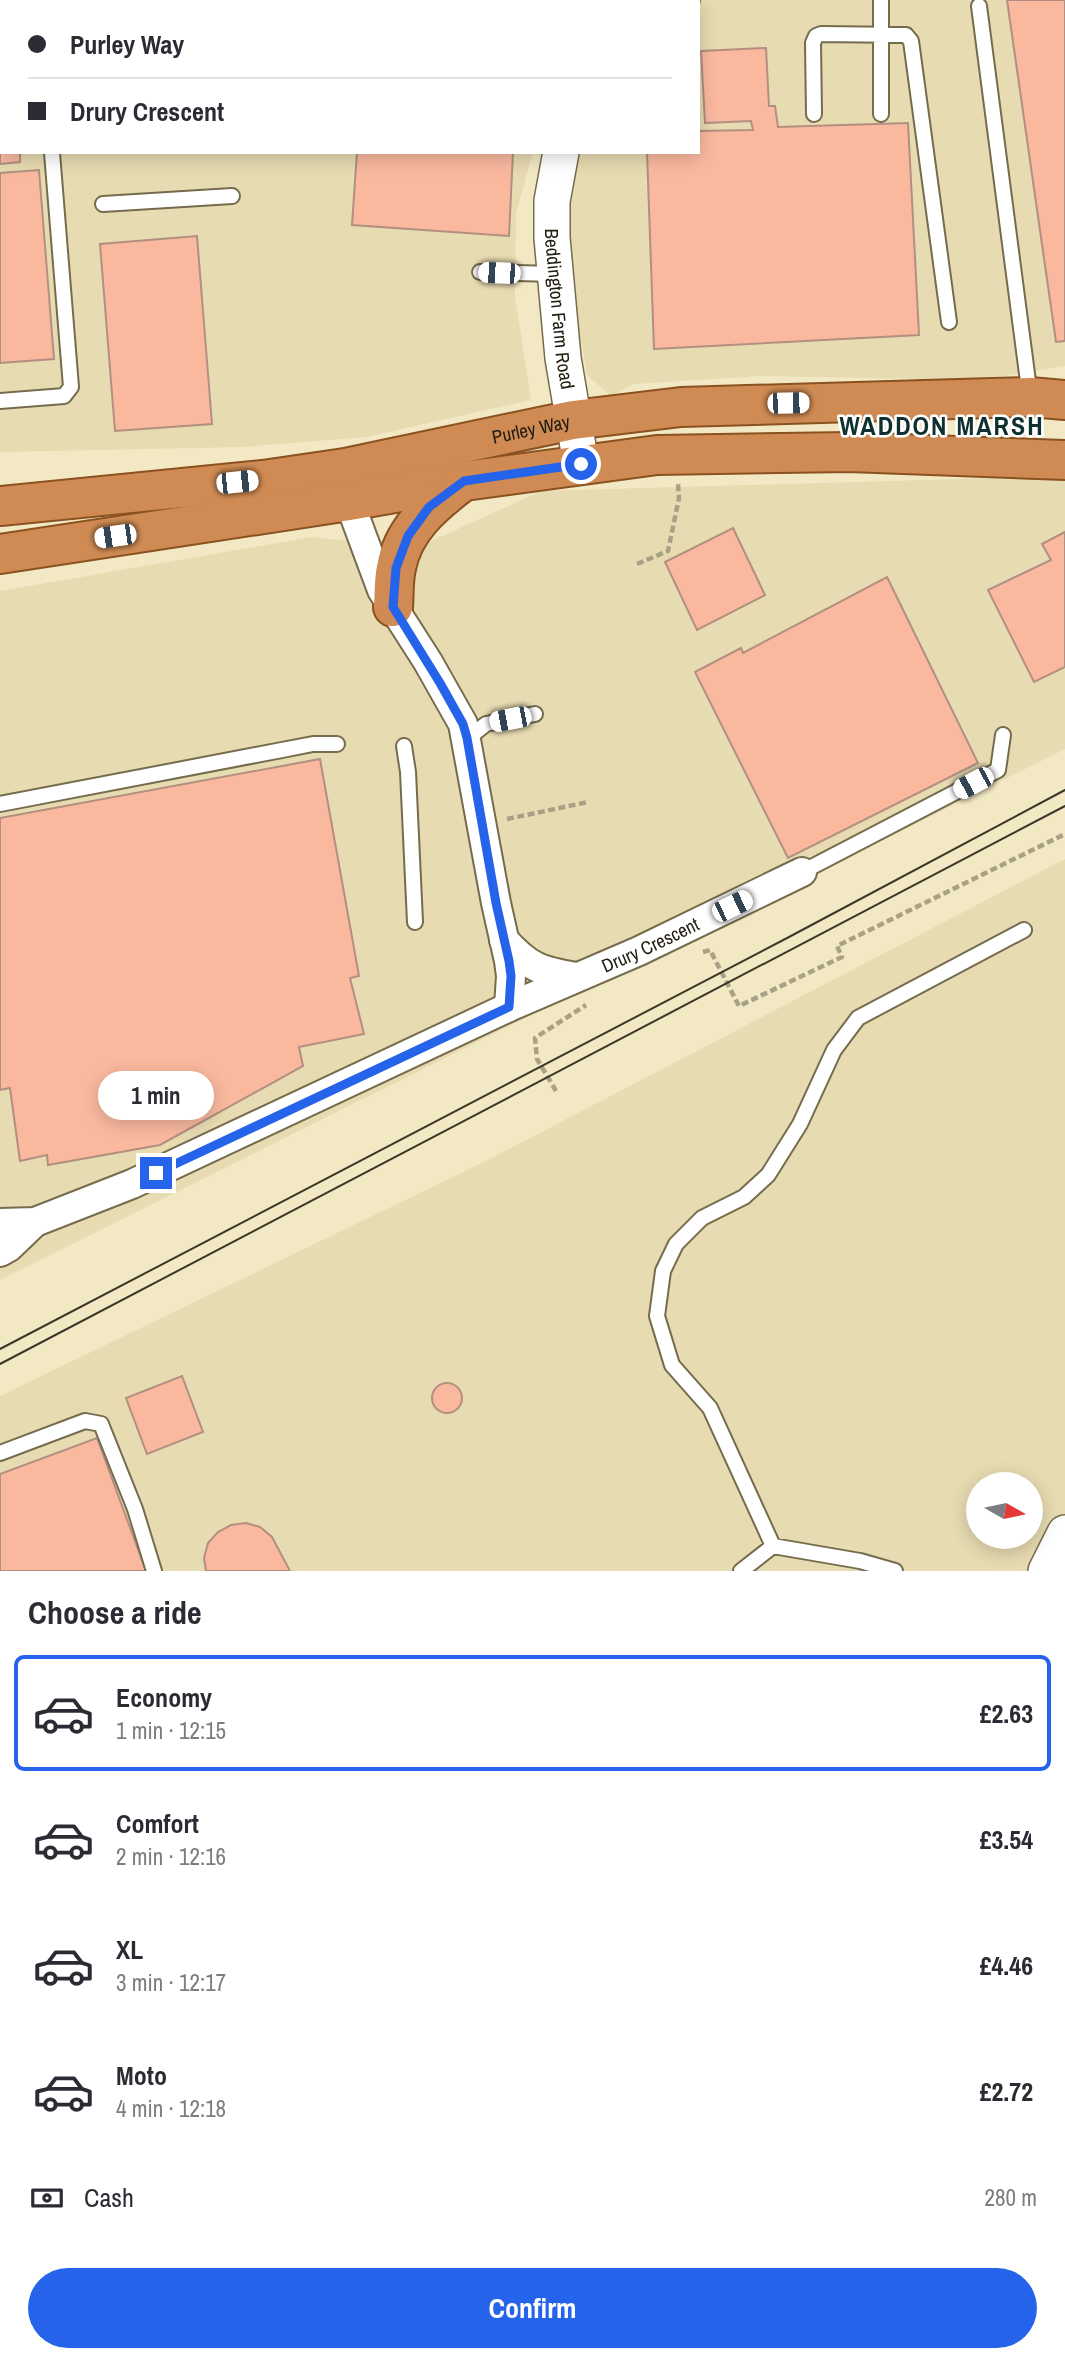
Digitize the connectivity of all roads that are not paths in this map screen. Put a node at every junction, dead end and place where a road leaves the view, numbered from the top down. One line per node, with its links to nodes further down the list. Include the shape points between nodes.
1 (881, 0): 3 (lane)
2 (979, 6): 13 (lane)
3 (879, 34): 4 (lane, via 816,36); 5 (lane); 12 (lane, via 906,35 911,41)
4 (814, 114)
5 (881, 114)
6 (51, 154): 14 (lane, via 71,387 64,396)
7 (561, 154): 11 (street, Beddington Farm Road, via 552,201)
8 (232, 196): 9 (lane)
9 (103, 204)
10 (480, 272): 11 (lane)
11 (554, 274): 15 (street, Beddington Farm Road)
12 (949, 323)
13 (1047, 398): 15 (highway, Purley Way, via 707,405)
14 (0, 401)
15 (573, 421): 17 (street, Beddington Farm Road); 19 (highway, Purley Way)
16 (1065, 460): 17 (highway, Purley Way, via 849,452 657,455)
17 (581, 464): 18 (highway, Purley Way)
18 (464, 481): 19 (highway, Purley Way); 22 (highway, via 429,507 408,536 396,568)
19 (347, 485): 20 (highway, Purley Way, via 263,480); 21 (highway, Purley Way); 22 (street, via 382,590)
20 (0, 506)
21 (0, 554)
22 (393, 607): 25 (street)
23 (535, 714): 25 (lane, via 486,724)
24 (1003, 736): 29 (lane, via 998,770)
25 (467, 738): 32 (street)
26 (337, 744): 28 (lane, via 313,744)
27 (404, 746): 30 (lane)
28 (0, 804)
29 (802, 872): 33 (street, Drury Crescent)
30 (415, 922)
31 (1024, 930): 40 (lane, via 858,1018 834,1050 800,1124 768,1175 744,1196 702,1218 676,1244 663,1271 657,1316 673,1365 710,1408)
32 (504, 940): 33 (street, via 534,967); 34 (street, via 511,976)
33 (576, 977): 34 (street, Drury Crescent)
34 (509, 1007): 35 (street, Drury Crescent, via 132,1184)
35 (35, 1222): 36 (street, Drury Crescent); 37 (street)
36 (0, 1223)
37 (0, 1252)
38 (0, 1453): 41 (lane, via 85,1421 101,1424)
39 (1065, 1533): 44 (street)
40 (773, 1546): 42 (lane); 43 (lane)
41 (154, 1571)
42 (741, 1571)
43 (895, 1571)
44 (1046, 1571)

